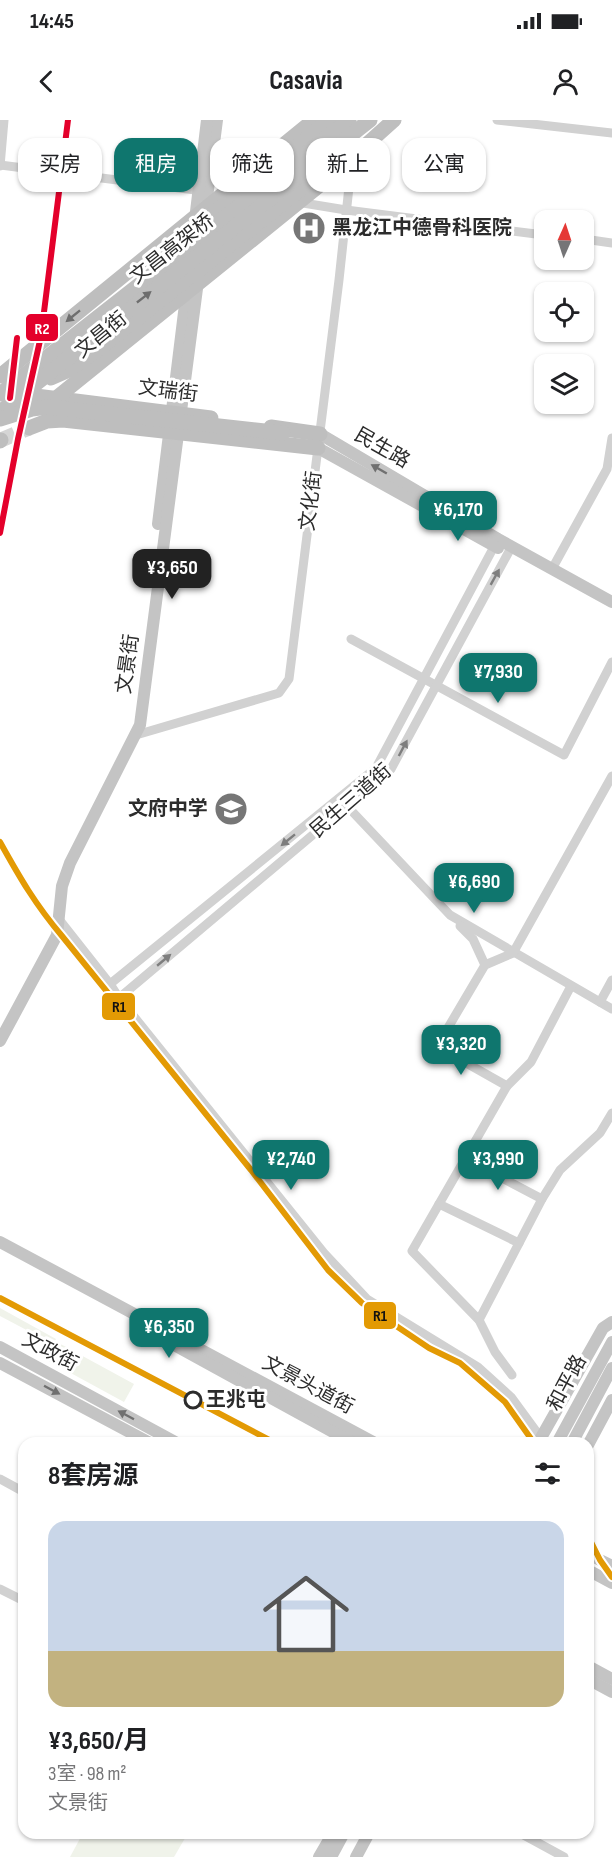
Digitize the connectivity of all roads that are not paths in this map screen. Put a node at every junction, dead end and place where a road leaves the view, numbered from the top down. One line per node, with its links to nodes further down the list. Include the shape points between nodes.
1 (4, 120): 12 (street)
2 (207, 120): 14 (main road, 文景街)
3 (217, 120): 14 (main road, 文景街)
4 (314, 120): 17 (highway, 文昌街)
5 (330, 120): 25 (highway, bridge, via 132,277)
6 (349, 120): 25 (highway, 文昌高架桥, bridge)
7 (370, 120): 27 (highway, 文昌高架桥, one-way to 7, bridge)
8 (393, 120): 11 (highway)
9 (497, 120): 10 (street)
10 (612, 133)
11 (371, 138)
12 (0, 165): 14 (street)
13 (306, 189): 27 (highway, bridge, via 92,354 67,371)
14 (203, 191): 17 (street); 20 (main road, 文景街)
15 (310, 192): 18 (highway, 文昌街)
16 (346, 192): 19 (street, 文化街)
17 (226, 194): 18 (street); 20 (highway, 文昌街)
18 (299, 202): 19 (street); 24 (highway, 文昌街)
19 (346, 210): 21 (street); 36 (street, 文化街)
20 (200, 212): 24 (main road, 文景街); 26 (highway, 文昌街, one-way to 26)
21 (534, 234)
22 (594, 240): 23 (street)
23 (612, 243)
24 (192, 289): 29 (highway, 文昌街); 31 (main road, 文景街)
25 (104, 312): 28 (highway, 文昌高架桥, bridge)
26 (0, 376)
27 (32, 386): 30 (highway, 文昌高架桥, bridge)
28 (6, 389): 29 (highway, 文瑞街)
29 (56, 399): 31 (highway, 文瑞街)
30 (0, 412)
31 (176, 413): 34 (main road, 文景街); 36 (highway, 文瑞街)
32 (0, 419): 36 (highway, bridge, via 48,407 283,433)
33 (29, 428): 34 (highway, 文瑞街, via 63,420)
34 (174, 432): 36 (highway, 文瑞街); 46 (main road, 文景街); 59 (main road, 文景街, via 133,727 64,861 56,883 51,931)
35 (612, 438): 39 (street, via 607,469)
36 (319, 441): 37 (main road, 民生路); 46 (street, 文化街, via 286,685 279,693)
37 (496, 542): 38 (main road, 民生路); 44 (street, 民生三道街)
38 (510, 550): 39 (main road, 民生路); 41 (main road, 民生路); 45 (street, 民生三道街, one-way to 38)
39 (552, 569): 40 (main road, 民生路)
40 (612, 602)
41 (612, 611)
42 (351, 639): 44 (street)
43 (612, 662): 45 (street, via 564,755)
44 (424, 679): 45 (street); 54 (street, 民生三道街, one-way to 54, via 376,768)
45 (436, 686): 48 (street, 民生三道街, one-way to 45, via 392,769)
46 (136, 735): 50 (main road, 文景街, via 70,864 62,886)
47 (612, 776): 51 (street)
48 (347, 806): 49 (street); 56 (street, 民生三道街, one-way to 48)
49 (450, 915): 51 (street); 52 (street, via 473,939)
50 (58, 918): 54 (street); 60 (main road, 文景街, via 57,934)
51 (513, 953): 52 (street); 55 (street)
52 (485, 965): 61 (street, via 439,1042 461,1060)
53 (612, 980): 57 (street)
54 (110, 984): 56 (street)
55 (571, 986): 57 (street); 61 (street, via 531,1062)
56 (119, 998): 83 (street, via 324,1254 367,1299 478,1367 511,1397)
57 (600, 1002): 58 (street)
58 (612, 1009)
59 (0, 1026)
60 (0, 1041)
61 (507, 1086): 63 (street)
62 (612, 1113): 64 (street, via 600,1133 560,1170)
63 (466, 1160): 64 (street); 65 (street)
64 (542, 1199): 67 (street)
65 (440, 1204): 67 (street); 69 (street, via 412,1251)
66 (0, 1242): 82 (main road, 文景头道街)
67 (519, 1243): 69 (street)
68 (0, 1250): 81 (main road, 文景头道街)
69 (479, 1320): 76 (street)
70 (612, 1322): 84 (main road, via 603,1328)
71 (612, 1327): 85 (main road)
72 (612, 1342): 86 (main road, 和平路)
73 (0, 1347): 80 (main road, 文政街, one-way to 73)
74 (0, 1362): 79 (main road, 文政街, one-way to 79)
75 (612, 1368): 87 (main road, 和平路)
76 (512, 1375)
77 (612, 1382): 88 (main road)
78 (612, 1400): 89 (main road)
79 (139, 1437)
80 (166, 1437)
81 (342, 1437)
82 (364, 1437)
83 (539, 1437)
84 (544, 1437)
85 (544, 1437)
86 (560, 1437)
87 (575, 1437)
88 (583, 1437)
89 (592, 1437)
90 (0, 1479): 91 (street)
91 (18, 1489)
92 (594, 1557): 93 (main road)
93 (612, 1566)
94 (594, 1573): 95 (main road)
95 (612, 1582)
96 (0, 1589): 97 (street)
97 (18, 1598)
98 (594, 1669): 99 (main road)
99 (612, 1679)
100 (594, 1682): 101 (main road)
101 (612, 1692)
102 (330, 1839): 107 (main road)
103 (341, 1839): 108 (main road)
104 (356, 1839): 109 (main road)
105 (366, 1839): 110 (main road)
106 (531, 1839): 111 (street)
107 (319, 1857)
108 (331, 1857)
109 (346, 1857)
110 (356, 1857)
111 (564, 1857)

